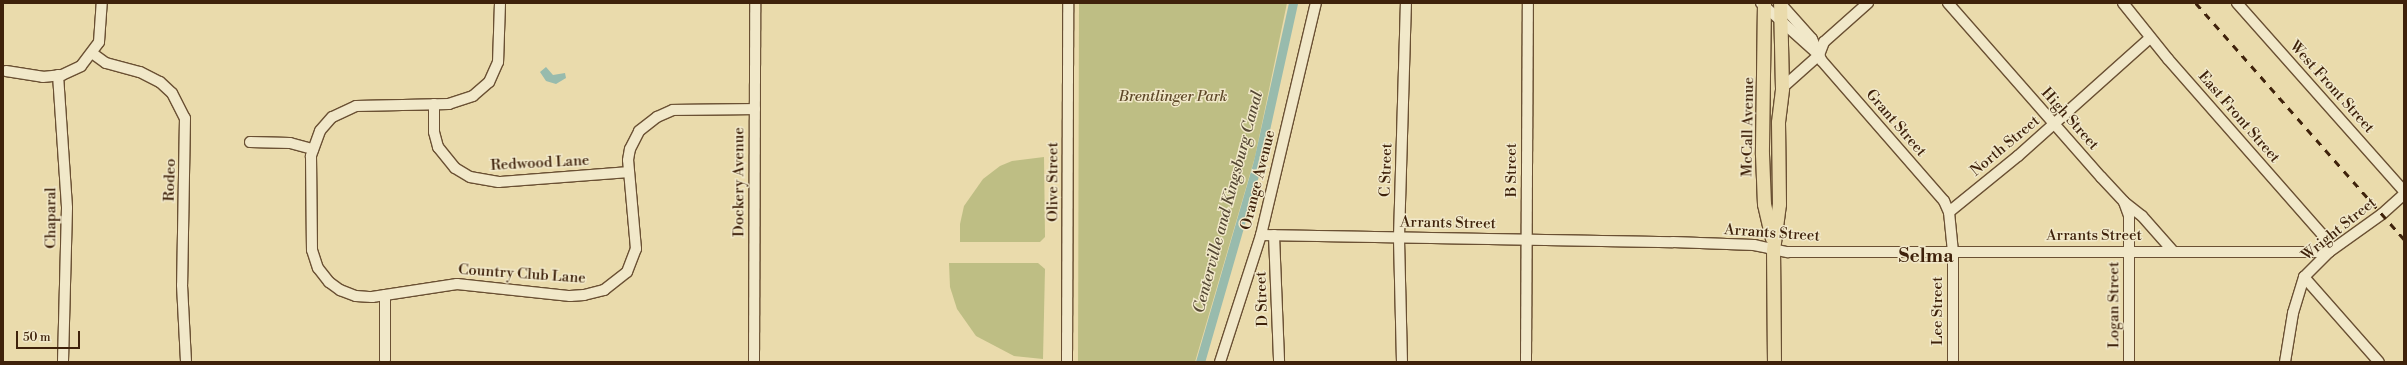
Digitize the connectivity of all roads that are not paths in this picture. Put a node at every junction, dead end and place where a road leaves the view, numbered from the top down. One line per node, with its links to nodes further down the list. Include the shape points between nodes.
1 (102, 3): 16 (street, via 99,42)
2 (500, 3): 21 (street, Country Club Lane, via 499,55 493,76 484,87 465,100)
3 (755, 3): 22 (street, Dockery Avenue)
4 (1068, 3): 45 (street, Olive Street)
5 (1316, 3): 30 (street, Orange Avenue)
6 (1406, 3): 32 (street, C Street)
7 (1528, 3): 33 (street, B Street)
8 (1780, 3): 14 (main road, McCall Avenue); 17 (street, Grant Street, via 1812,39)
9 (1868, 3): 17 (street, via 1824,42)
10 (1948, 3): 23 (street, High Street)
11 (2123, 3): 15 (street, East Front Street)
12 (2237, 3): 27 (street, West Front Street)
13 (1763, 4): 14 (street, Grant Street); 34 (main road, McCall Avenue, via 1764,204)
14 (1779, 17): 17 (street, Grant Street, via 1806,46); 20 (main road, McCall Avenue)
15 (2150, 38): 23 (street, North Street); 38 (street, East Front Street, via 2322,234)
16 (92, 53): 19 (street, via 81,66); 43 (street, Rodeo, via 106,63 140,72 160,82 172,93 185,118 182,285)
17 (1819, 55): 20 (street); 29 (street, Grant Street, via 1936,191)
18 (6, 71): 19 (street, via 42,77)
19 (58, 75): 42 (street, Chaparal, via 67,208)
20 (1782, 88): 34 (main road, McCall Avenue, via 1778,122 1779,204)
21 (434, 104): 25 (street, Country Club Lane, via 364,104 347,108 325,124); 26 (street, Redwood Lane, via 434,132 438,147 452,165 470,177 499,182)
22 (755, 109): 26 (street, Country Club Lane, via 681,109 657,117 643,127 634,140 630,149); 44 (street, Dockery Avenue)
23 (2054, 124): 28 (street, High Street); 29 (street, North Street)
24 (250, 142): 25 (street, via 290,143)
25 (313, 149): 40 (street, Country Club Lane, via 311,241 318,268 329,282 347,294 364,297)
26 (628, 172): 40 (street, Country Club Lane, via 636,249 627,272 604,290 570,296 456,284)
27 (2404, 192): 38 (street, Wright Street, via 2382,214)
28 (2124, 202): 35 (street, Logan Street, via 2128,211); 36 (street, High Street, via 2142,216)
29 (1948, 212): 37 (street, Lee Street)
30 (1261, 234): 31 (street, Arrants Street); 46 (street, Orange Avenue)
31 (1274, 235): 32 (street, Arrants Street); 47 (street, D Street)
32 (1399, 236): 33 (street, Arrants Street); 48 (street, C Street)
33 (1527, 240): 34 (street, Arrants Street, via 1747,245); 49 (street, B Street)
34 (1773, 250): 37 (street, Arrants Street); 50 (main road, McCall Avenue)
35 (2129, 251): 36 (street, Arrants Street); 37 (street, Arrants Street); 52 (street, Logan Street)
36 (2173, 251): 38 (street, Arrants Street)
37 (1953, 252): 51 (street, Lee Street)
38 (2329, 252): 39 (street, Wright Street)
39 (2304, 277): 53 (street, Wright Street, via 2294,307); 54 (street)
40 (385, 295): 41 (street)
41 (385, 360)
42 (63, 362)
43 (186, 362)
44 (754, 362)
45 (1067, 362)
46 (1220, 362)
47 (1279, 362)
48 (1402, 362)
49 (1526, 362)
50 (1774, 362)
51 (1953, 362)
52 (2129, 362)
53 (2285, 362)
54 (2379, 362)

